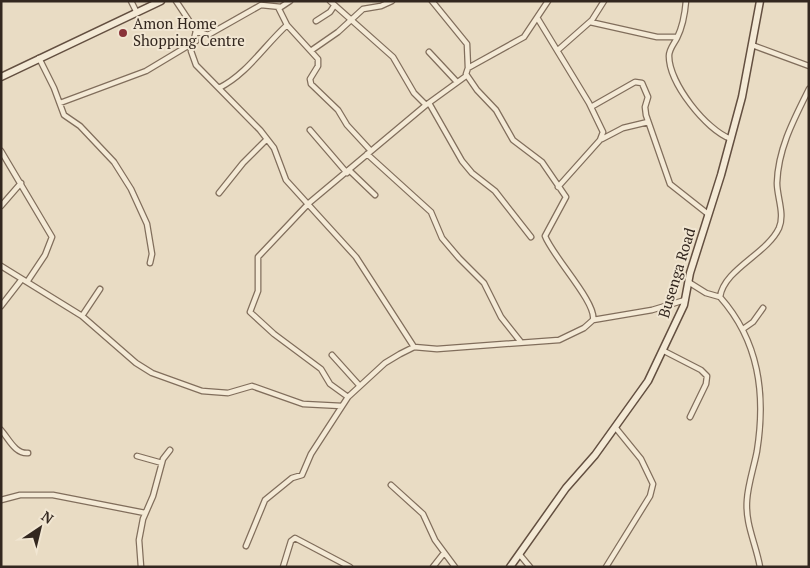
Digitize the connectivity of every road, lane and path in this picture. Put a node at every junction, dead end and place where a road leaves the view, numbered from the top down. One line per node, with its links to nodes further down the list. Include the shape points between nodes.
1 (131, 1): 14 (street)
2 (161, 1): 14 (street)
3 (176, 1): 20 (street)
4 (290, 1): 13 (street)
5 (330, 1): 12 (street)
6 (392, 1): 16 (street, via 365,8)
7 (432, 1): 29 (street, via 467,44)
8 (548, 1): 15 (street)
9 (604, 1): 18 (street)
10 (686, 1): 21 (street)
11 (760, 1): 23 (street, Busenga Road)
12 (334, 6): 16 (street); 17 (street)
13 (278, 7): 19 (street); 20 (street, via 261,6 208,35)
14 (136, 13): 27 (street)
15 (538, 19): 25 (street); 29 (street, via 524,37)
16 (351, 21): 24 (street); 36 (street, via 393,57 414,92)
17 (316, 22)
18 (590, 22): 21 (street, via 657,37); 25 (street)
19 (288, 25): 24 (street); 33 (street, via 253,62)
20 (196, 31): 22 (street)
21 (677, 37): 41 (street, via 669,56 688,101 717,133)
22 (196, 41): 33 (street, via 192,56 203,74); 35 (street, via 146,71)
23 (752, 45): 28 (street); 41 (street, Busenga Road)
24 (312, 50): 44 (street, via 319,62 309,81 338,110)
25 (558, 50): 37 (street)
26 (428, 52): 32 (street)
27 (39, 58): 31 (street); 35 (street)
28 (809, 66)
29 (468, 68): 30 (street)
30 (466, 76): 32 (street); 47 (street, via 496,110 513,140 538,158)
31 (1, 77)
32 (457, 82): 36 (street)
33 (219, 88): 40 (street)
34 (809, 89): 60 (street, via 784,146 777,181 778,228 763,248 732,274)
35 (60, 103): 54 (street, via 64,115 80,126 124,176 147,224 152,254)
36 (427, 104): 44 (street); 53 (street, via 467,168 494,191)
37 (591, 107): 38 (street, via 639,82 647,92); 42 (street, via 603,132)
38 (648, 122): 42 (street, via 622,128); 52 (street, via 670,184)
39 (310, 130): 45 (street)
40 (267, 139): 48 (street); 50 (street, via 274,148 286,180)
41 (731, 139): 52 (street, Busenga Road)
42 (600, 140): 47 (street)
43 (1, 151): 46 (street)
44 (369, 153): 45 (street); 67 (street, via 431,212 442,238 484,283 501,317)
45 (348, 172): 49 (street); 50 (street)
46 (21, 183): 51 (street); 57 (street, via 52,237 45,255)
47 (558, 187): 65 (street, via 566,201 546,238 592,308)
48 (219, 193)
49 (375, 195)
50 (309, 203): 68 (street, via 367,271); 72 (street, via 258,257 258,291 250,310 260,322 321,369 330,384)
51 (1, 206)
52 (708, 214): 58 (street, Busenga Road, via 690,273)
53 (531, 237)
54 (150, 263)
55 (1, 266): 56 (street)
56 (22, 279): 57 (street); 62 (street)
57 (27, 282): 64 (street)
58 (690, 283): 60 (street); 61 (street, Busenga Road)
59 (100, 289): 64 (street)
60 (720, 297): 66 (street)
61 (685, 300): 65 (street, via 657,309); 69 (street, Busenga Road)
62 (1, 306)
63 (763, 308): 66 (street)
64 (82, 316): 73 (street, via 140,366 186,386 228,393 255,386 303,404)
65 (593, 320): 67 (street, via 559,340)
66 (743, 329): 95 (street, via 752,348 760,408 757,452 747,499 747,519)
67 (520, 342): 68 (street, via 437,349)
68 (414, 347): 71 (street, via 384,364)
69 (664, 351): 74 (street, via 707,376); 75 (street, Busenga Road, via 648,381)
70 (332, 355): 71 (street)
71 (360, 385): 72 (street)
72 (348, 397): 73 (street)
73 (342, 406): 84 (street, via 311,454 302,475 288,481 265,500)
74 (690, 417)
75 (615, 427): 86 (street, Busenga Road, via 566,488); 94 (street, via 641,459 653,484 650,496)
76 (1, 430): 78 (street, via 16,449 23,454)
77 (170, 450): 80 (street)
78 (28, 453)
79 (137, 456): 80 (street)
80 (162, 463): 83 (street)
81 (391, 486): 85 (street, via 423,514)
82 (1, 500): 83 (street, via 20,495 53,495)
83 (146, 513): 87 (street, via 139,540)
84 (246, 546)
85 (444, 552): 90 (street); 91 (street)
86 (520, 555): 92 (street, Busenga Road); 93 (street)
87 (141, 567)
88 (283, 567): 89 (street, via 295,538)
89 (350, 567)
90 (433, 567)
91 (455, 567)
92 (510, 567)
93 (530, 567)
94 (606, 567)
95 (760, 567)

